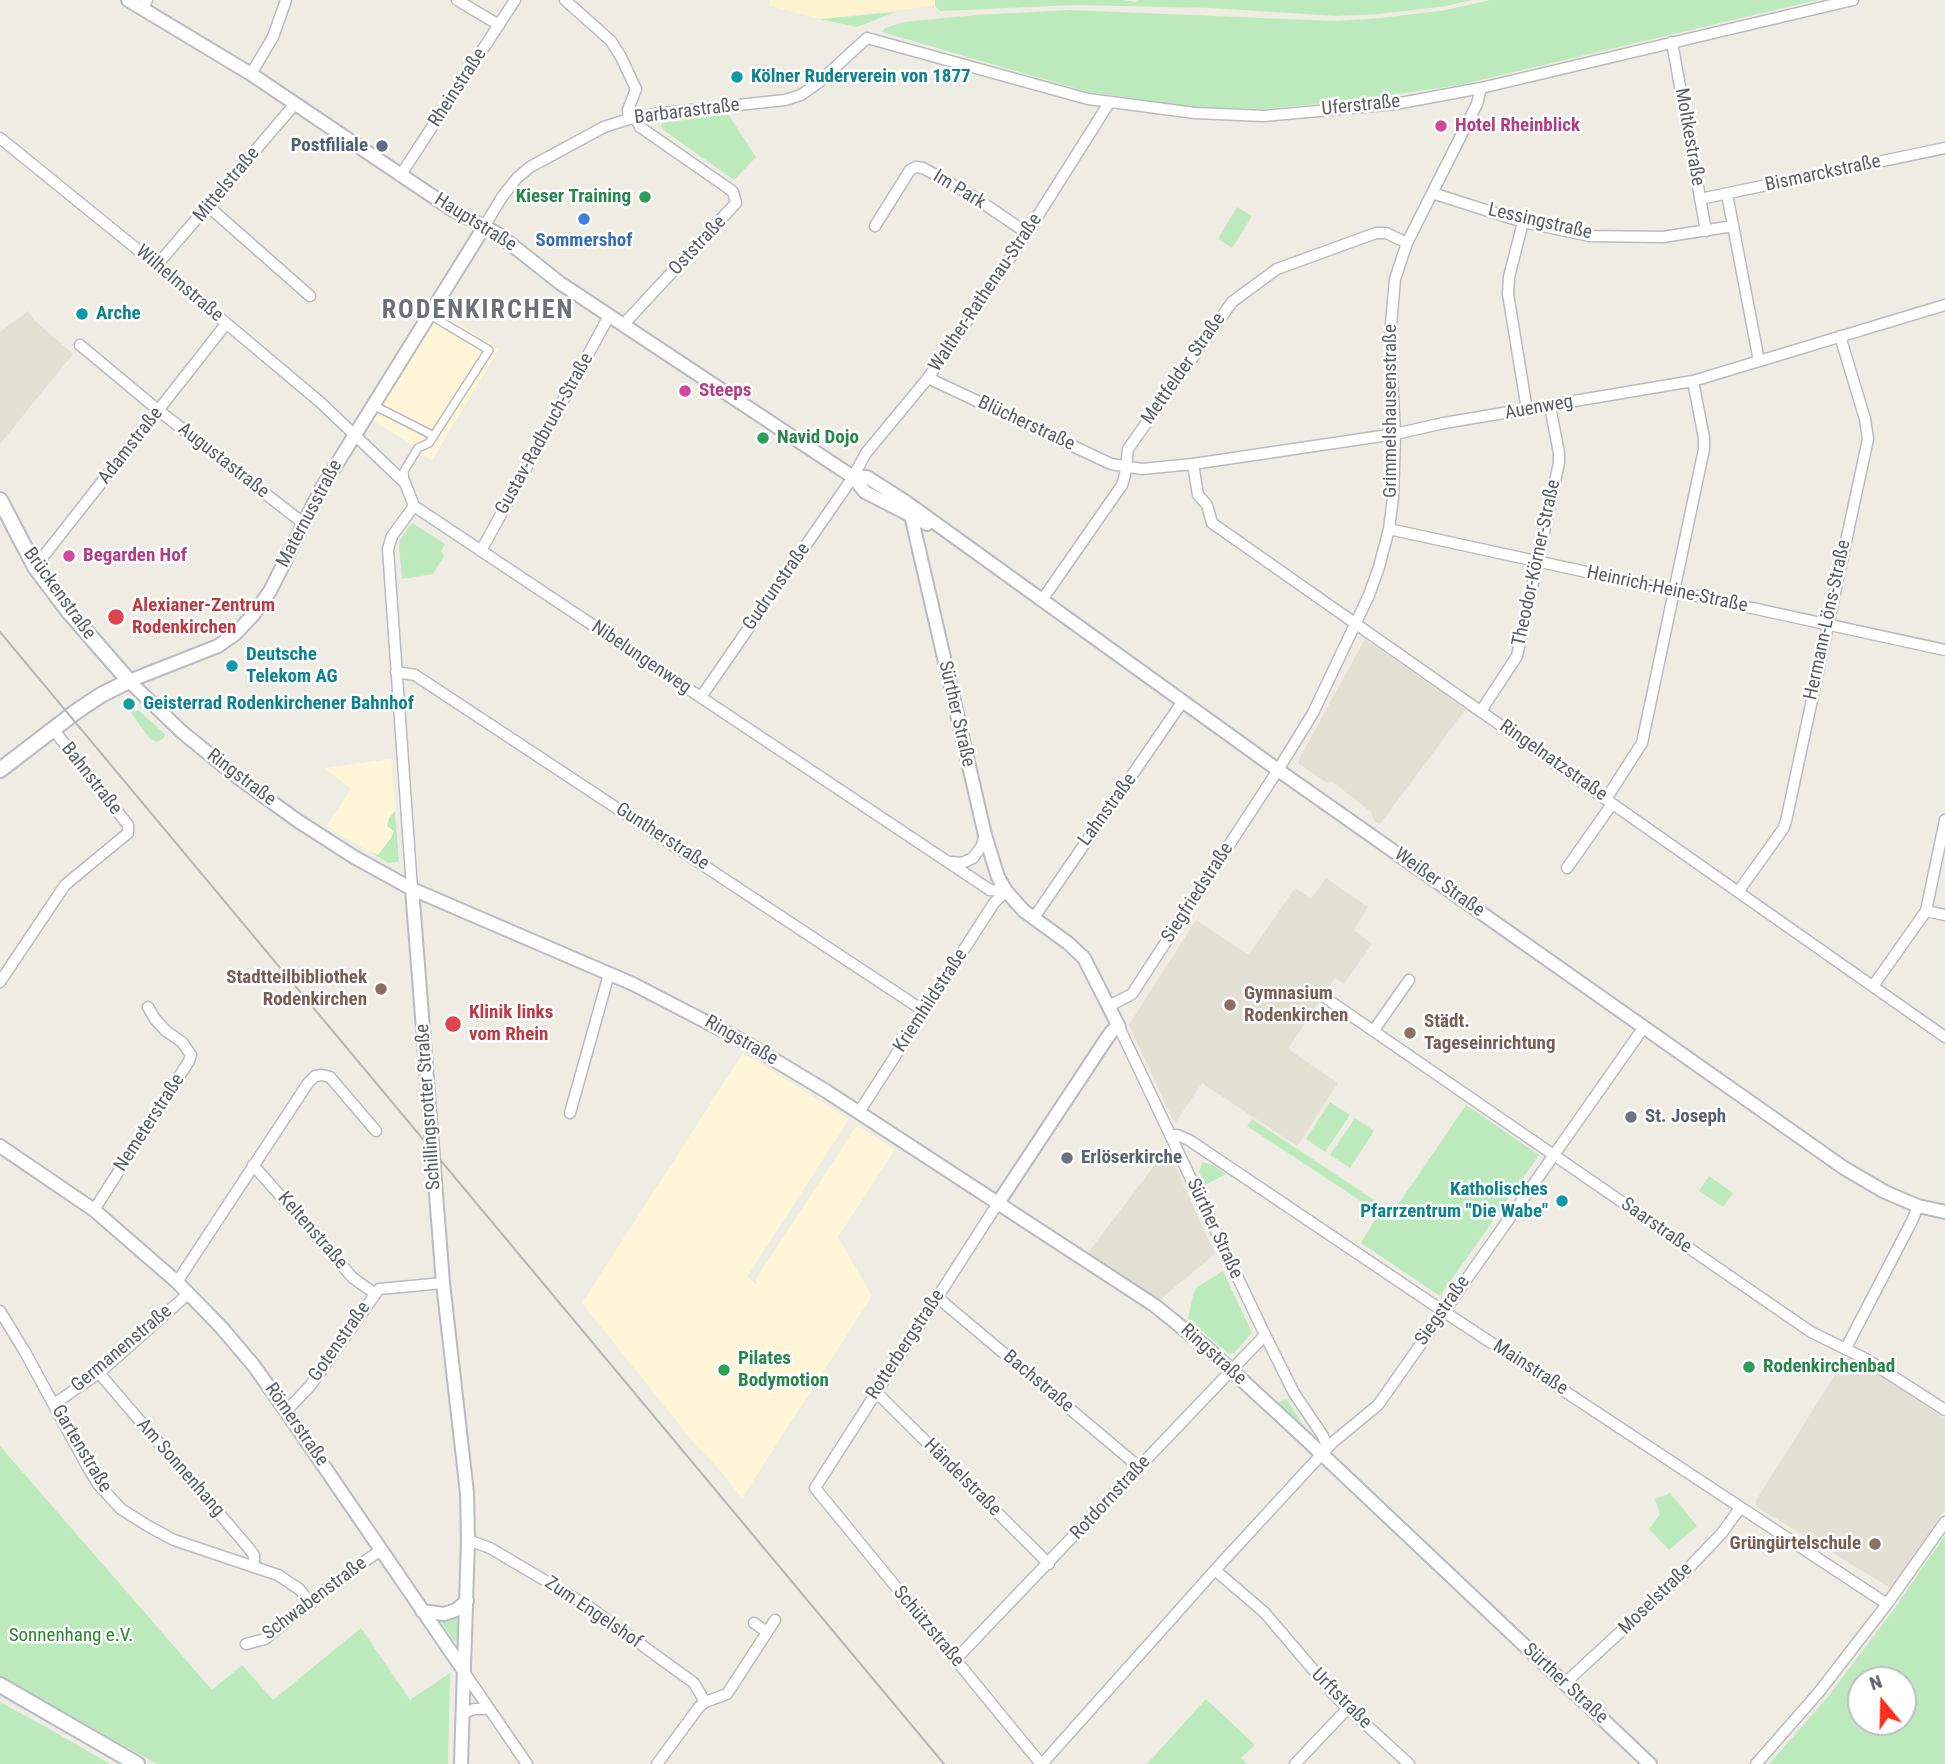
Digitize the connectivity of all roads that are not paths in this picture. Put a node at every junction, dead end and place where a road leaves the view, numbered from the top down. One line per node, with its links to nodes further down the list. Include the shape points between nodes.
1 (128, 0): 7 (street, Hauptstraße)
2 (286, 0): 11 (street)
3 (457, 0): 8 (street)
4 (515, 0): 8 (street, Rheinstraße)
5 (565, 0): 15 (street, via 611,41 636,89 628,110)
6 (1853, 0): 10 (street, Uferstraße)
7 (145, 5): 11 (street, Hauptstraße)
8 (499, 25): 18 (street, Rheinstraße)
9 (867, 38): 13 (street, Uferstraße); 15 (street, Barbarastraße, via 801,95)
10 (1672, 42): 12 (street, Uferstraße); 21 (street, Moltkestraße)
11 (251, 74): 14 (street, Hauptstraße)
12 (1481, 88): 13 (street, Uferstraße, via 1395,104 1264,116); 19 (street, Grimmelshausenstraße)
13 (1109, 103): 28 (street, Walther-Rathenau-Straße)
14 (295, 104): 18 (street, Hauptstraße); 22 (street, Mittelstraße)
15 (632, 118): 26 (street, Barbarastraße, via 604,127 530,167 517,178); 36 (street, Oststraße, via 733,192 736,203)
16 (0, 138): 30 (street, Wilhelmstraße)
17 (1945, 148): 20 (street, Bismarckstraße)
18 (400, 176): 26 (street, Hauptstraße)
19 (1432, 193): 23 (street, Lessingstraße); 29 (street, Grimmelshausenstraße)
20 (1727, 194): 21 (street, Bismarckstraße); 25 (street, Moltkestraße)
21 (1700, 200): 27 (street, Moltkestraße)
22 (209, 207): 30 (street, Mittelstraße); 31 (street)
23 (1523, 222): 27 (street, Lessingstraße, via 1590,236 1663,237); 47 (street, via 1508,294)
24 (875, 226): 28 (street, Im Park, via 916,167 971,195)
25 (1733, 226): 27 (street, Lessingstraße); 41 (street, Moltkestraße)
26 (484, 227): 33 (street, Maternusstraße); 34 (street, Hauptstraße)
27 (1706, 231)
28 (1027, 233): 42 (street, Walther-Rathenau-Straße)
29 (1407, 243): 48 (street, Grimmelshausenstraße, via 1391,304); 52 (street, Mettfelder Straße, via 1376,233 1277,269 1241,295 1227,307 1128,449)
30 (157, 265): 35 (street, Wilhelmstraße)
31 (310, 296)
32 (1945, 305): 37 (street, Auenweg)
33 (430, 315): 40 (street); 44 (street, Maternusstraße)
34 (609, 316): 36 (street, Hauptstraße); 64 (street, Gustav-Radbruch-Straße)
35 (226, 324): 46 (street, Adamstraße); 49 (street, Wilhelmstraße)
36 (623, 325): 53 (street, Hauptstraße)
37 (1840, 336): 41 (street, Auenweg); 70 (street, Hermann-Löns-Straße, via 1868,439)
38 (80, 345): 46 (street, Augustastraße)
39 (499, 349): 40 (street)
40 (489, 350): 50 (street)
41 (1759, 361): 43 (street, Auenweg)
42 (929, 379): 52 (street, Blücherstraße); 53 (street, Walther-Rathenau-Straße, via 866,453)
43 (1693, 381): 45 (street, Auenweg); 67 (street, via 1704,449)
44 (375, 406): 49 (street, Maternusstraße); 50 (street)
45 (1549, 406): 47 (street, Auenweg); 65 (street, Theodor-Körner-Straße, via 1559,463)
46 (158, 410): 60 (street, Augustastraße); 66 (street, Adamstraße)
47 (1527, 410): 48 (street, Auenweg)
48 (1395, 434): 51 (street, Auenweg); 61 (street, Grimmelshausenstraße)
49 (354, 435): 54 (street); 60 (street, Maternusstraße)
50 (433, 436): 54 (street, via 418,448 404,471)
51 (1193, 464): 52 (street, Auenweg); 69 (street, Ringelnatzstraße, via 1198,495 1207,505 1212,523)
52 (1125, 468): 68 (street, Mettfelder Straße, via 1122,485)
53 (853, 477): 56 (street, Hauptstraße, via 867,477); 57 (street, Hauptstraße); 74 (street, Gudrunstraße)
54 (405, 483): 58 (street)
55 (0, 500): 66 (main road, Brückenstraße)
56 (906, 502): 59 (street); 62 (street, Weißer Straße)
57 (886, 505): 59 (street, Hauptstraße); 63 (street, Hauptstraße)
58 (414, 506): 64 (street, Nibelungenweg); 72 (street, Schillingsrotter Straße, via 388,545)
59 (912, 518): 62 (street, Weißer Straße); 63 (street, Sürther Straße)
60 (303, 523): 73 (street, Maternusstraße, via 265,599 235,634 213,649)
61 (1389, 529): 65 (street, Heinrich-Heine-Straße); 69 (street, Grimmelshausenstraße)
62 (946, 532): 63 (street, via 930,531); 68 (street, Weißer Straße)
63 (916, 544): 82 (street, Sürther Straße)
64 (481, 551): 74 (street, Nibelungenweg)
65 (1537, 562): 67 (street, Heinrich-Heine-Straße); 76 (street, Theodor-Körner-Straße, via 1517,656)
66 (35, 567): 73 (main road, Brückenstraße)
67 (1674, 592): 70 (street, Heinrich-Heine-Straße); 80 (street, via 1642,743)
68 (1042, 600): 75 (street, Weißer Straße)
69 (1357, 623): 76 (street, Ringelnatzstraße); 79 (street, Grimmelshausenstraße, via 1313,713)
70 (1827, 624): 71 (street, Heinrich-Heine-Straße); 87 (street, Hermann-Löns-Straße, via 1786,821)
71 (1945, 650)
72 (396, 672): 85 (street, Schillingsrotter Straße); 98 (street, Guntherstraße, via 415,675)
73 (129, 681): 77 (main road, Maternusstraße); 85 (street, Ringstraße, via 193,741 267,799)
74 (701, 697): 83 (street, Nibelungenweg)
75 (1183, 701): 79 (street, Weißer Straße); 90 (street, Lahnstraße)
76 (1481, 711): 80 (street, Ringelnatzstraße)
77 (58, 725): 78 (main road, Maternusstraße); 93 (street, Bahnstraße, via 129,829 65,884)
78 (0, 770)
79 (1278, 770): 96 (street, Siegfriedstraße, via 1132,994); 100 (street, Weißer Straße)
80 (1609, 801): 84 (street); 87 (street, Ringelnatzstraße)
81 (1945, 820): 88 (street)
82 (985, 835): 83 (street, via 973,858); 86 (street, Sürther Straße)
83 (947, 862): 86 (street, Nibelungenweg, via 990,890)
84 (1567, 868)
85 (412, 889): 91 (street, Ringstraße); 115 (street, Schillingsrotter Straße)
86 (1006, 891): 90 (street, Sürther Straße); 98 (street, Kriemhildstraße)
87 (1738, 892): 94 (street, Ringelnatzstraße)
88 (1926, 911): 89 (street); 94 (street)
89 (1945, 915)
90 (1033, 919): 96 (street, Sürther Straße, via 1084,958)
91 (609, 974): 103 (street, Ringstraße, via 743,1041); 104 (street)
92 (1409, 980): 101 (street)
93 (0, 982)
94 (1873, 986): 102 (street, Ringelnatzstraße)
95 (1326, 999): 101 (street, Saarstraße)
96 (1109, 1006): 99 (street, Sürther Straße)
97 (148, 1007): 112 (street, Nemeterstraße, via 191,1055)
98 (924, 1011): 103 (street, Kriemhildstraße)
99 (1119, 1027): 106 (street, Sürther Straße); 110 (street, via 1107,1038)
100 (1644, 1027): 108 (street, Siegstraße); 111 (street, Weißer Straße, via 1844,1168)
101 (1374, 1030): 108 (street, Saarstraße)
102 (1945, 1037)
103 (859, 1112): 110 (street, Ringstraße)
104 (570, 1113)
105 (376, 1131): 109 (street, via 330,1077 315,1076)
106 (1171, 1136): 120 (street, Mainstraße, via 1189,1140); 121 (street, Sürther Straße)
107 (0, 1146): 112 (street, Römerstraße)
108 (1554, 1156): 120 (street, Siegstraße); 122 (street, Saarstraße, via 1811,1332)
109 (253, 1165): 114 (street); 117 (street, Keltenstraße, via 353,1278)
110 (998, 1203): 118 (street, Rotterbergstraße); 123 (street, Ringstraße, via 1154,1305)
111 (1918, 1206): 113 (street, Weißer Straße); 122 (street)
112 (94, 1210): 114 (street, Römerstraße)
113 (1945, 1212)
114 (177, 1282): 116 (street, Römerstraße)
115 (443, 1283): 117 (street, Gotenstraße); 134 (street, Schillingsrotter Straße, via 467,1493)
116 (188, 1293): 124 (street, Germanenstraße); 127 (street, Römerstraße, via 254,1366)
117 (374, 1293): 127 (street, Gotenstraße, via 310,1386)
118 (937, 1297): 125 (street, Rotterbergstraße); 130 (street, Bachstraße)
119 (0, 1311): 126 (street, Gartenstraße)
120 (1443, 1311): 129 (street, Siegstraße, via 1378,1405); 132 (street, Mainstraße)
121 (1265, 1335): 123 (street, Rotdornstraße); 129 (street, Sürther Straße, via 1294,1393 1323,1436)
122 (1846, 1348): 128 (street, Saarstraße)
123 (1231, 1370): 129 (street, Ringstraße); 130 (street, Rotdornstraße)
124 (99, 1373): 126 (street, Germanenstraße); 137 (street, Am Sonnenhang, via 247,1546 254,1555)
125 (876, 1392): 131 (street, Rotterbergstraße); 136 (street, Händelstraße)
126 (54, 1404): 137 (street, Gartenstraße, via 98,1484 121,1508 174,1539)
127 (286, 1410): 135 (street, Römerstraße)
128 (1945, 1410)
129 (1323, 1455): 138 (street, Siegstraße); 149 (street, Sürther Straße)
130 (1139, 1467): 136 (street, Rotdornstraße)
131 (815, 1489): 147 (street, Schützstraße)
132 (1740, 1508): 141 (street, Mainstraße); 149 (street, Moselstraße, via 1682,1575)
133 (1945, 1522): 141 (street)
134 (468, 1540): 139 (street, Schillingsrotter Straße); 151 (street, Zum Engelshof, via 491,1548 588,1606 694,1683)
135 (381, 1550): 140 (street, Schwabenstraße); 142 (street, Römerstraße)
136 (1049, 1564): 147 (street, Rotdornstraße)
137 (254, 1566): 140 (street, Gartenstraße, via 287,1580)
138 (1215, 1570): 152 (street, Urftstraße, via 1265,1614); 159 (street, Siegstraße)
139 (467, 1601): 142 (street, via 444,1614); 148 (street, Schillingsrotter Straße)
140 (310, 1602): 146 (street, Schwabenstraße, via 265,1639)
141 (1887, 1604): 163 (street)
142 (422, 1611): 148 (street, Römerstraße)
143 (775, 1620): 145 (street)
144 (754, 1623): 145 (street)
145 (767, 1632): 151 (street, via 727,1694)
146 (246, 1643)
147 (955, 1660): 159 (street, Schützstraße)
148 (464, 1671): 153 (street, Römerstraße); 154 (street, Schillingsrotter Straße)
149 (1565, 1683): 162 (street, Sürther Straße)
150 (0, 1685): 155 (main road)
151 (705, 1702): 158 (street)
152 (1348, 1708): 160 (street); 161 (street, Urftstraße)
153 (489, 1709): 154 (street); 157 (street, Römerstraße)
154 (463, 1714): 156 (street, Schillingsrotter Straße)
155 (137, 1764)
156 (461, 1764)
157 (527, 1764)
158 (657, 1764)
159 (1042, 1764)
160 (1295, 1764)
161 (1409, 1764)
162 (1650, 1764)
163 (1756, 1764)

